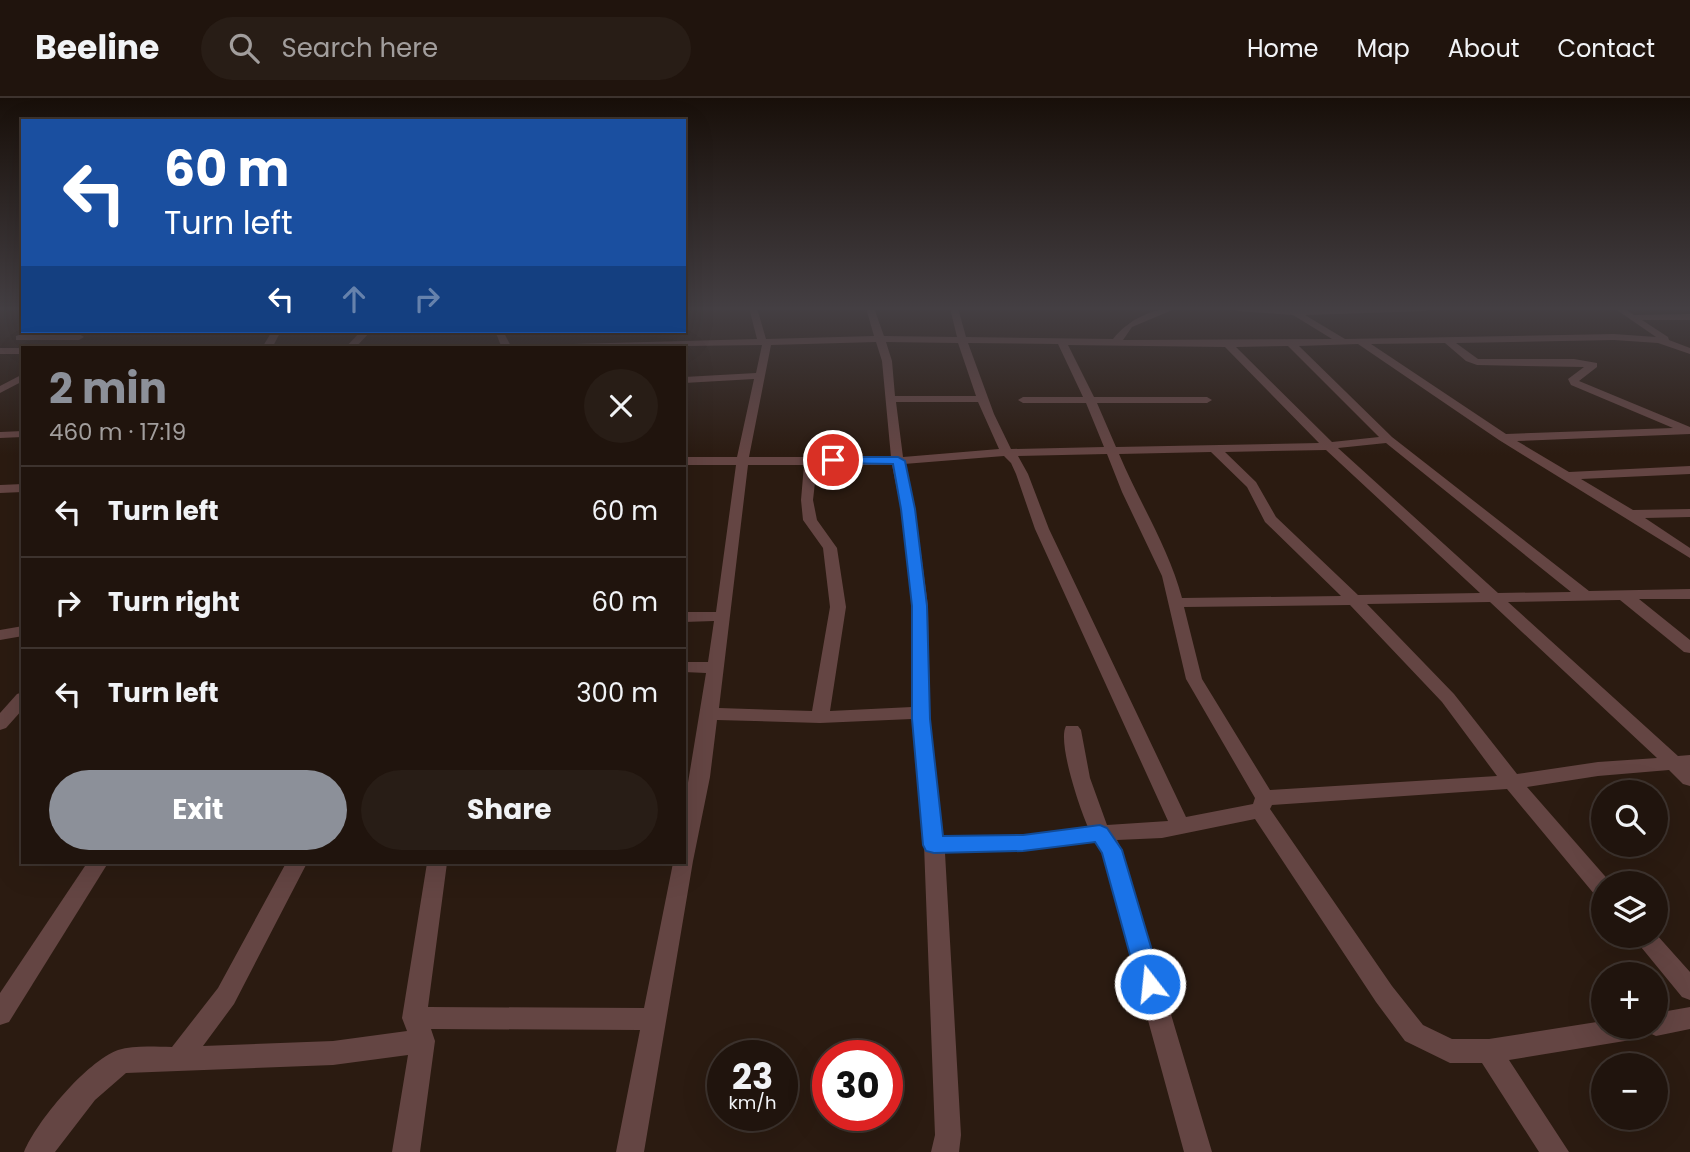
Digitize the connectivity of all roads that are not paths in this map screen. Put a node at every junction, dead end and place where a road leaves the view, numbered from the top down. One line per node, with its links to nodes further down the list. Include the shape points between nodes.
1 (763, 357): 9 (street)
2 (886, 357): 13 (street)
3 (969, 357): 14 (street)
4 (1068, 357): 16 (street)
5 (1240, 357): 23 (street)
6 (1305, 357): 22 (street)
7 (1383, 357): 21 (street)
8 (1467, 357): 18 (street, via 1478,362 1593,365 1573,379 1575,383)
9 (762, 376): 11 (street); 27 (street)
10 (21, 378): 12 (street)
11 (686, 380)
12 (0, 390)
13 (890, 399): 14 (street); 30 (street)
14 (982, 399): 26 (street)
15 (1023, 400): 16 (street)
16 (1087, 400): 17 (street); 25 (street)
17 (1208, 400)
18 (1690, 431): 21 (street)
19 (21, 434): 20 (street)
20 (0, 435)
21 (1503, 438): 32 (street)
22 (1388, 439): 23 (street); 39 (street)
23 (1329, 446): 24 (street); 41 (street)
24 (1213, 447): 25 (street); 42 (street, via 1252,485 1270,519)
25 (1112, 450): 26 (street); 43 (street, via 1169,576)
26 (1007, 453): 30 (street); 63 (street, via 1016,461 1042,529)
27 (742, 460): 28 (street); 29 (street); 45 (street)
28 (811, 460): 30 (street); 56 (street, via 810,520 830,548 838,607)
29 (686, 461)
30 (898, 461): 54 (street, via 920,606)
31 (1690, 470): 32 (street)
32 (1564, 476): 36 (street)
33 (21, 488): 34 (street)
34 (0, 489)
35 (1690, 513): 36 (street)
36 (1630, 514): 37 (street)
37 (1690, 554)
38 (1690, 594): 40 (street)
39 (1586, 596): 40 (street); 41 (street)
40 (1625, 596): 48 (street)
41 (1491, 597): 42 (street); 59 (street)
42 (1353, 600): 43 (street); 61 (street, via 1448,698)
43 (1175, 603): 62 (street, via 1194,679)
44 (686, 617): 45 (street)
45 (723, 617): 50 (street)
46 (21, 631): 47 (street)
47 (0, 635)
48 (1690, 648)
49 (686, 667): 50 (street)
50 (715, 668): 55 (street)
51 (21, 697): 53 (street)
52 (21, 699): 57 (street)
53 (0, 702)
54 (921, 713): 56 (street); 65 (street)
55 (709, 714): 56 (street); 66 (street)
56 (820, 717)
57 (0, 724)
58 (1072, 730): 64 (street, via 1079,779)
59 (1681, 762): 60 (street); 61 (street)
60 (1690, 779)
61 (1513, 782): 62 (street); 71 (street)
62 (1262, 804): 63 (street); 80 (street, via 1414,1033 1450,1051)
63 (1180, 826): 64 (street)
64 (1100, 833): 65 (street, via 1023,843); 86 (street, via 1112,850)
65 (934, 845): 85 (street, via 948,1135)
66 (686, 848)
67 (97, 864): 74 (street)
68 (296, 864): 81 (street, via 226,996)
69 (437, 864): 78 (street)
70 (683, 864): 76 (street)
71 (1591, 875)
72 (1654, 948): 73 (street)
73 (1690, 989)
74 (0, 1014)
75 (1690, 1018): 77 (street)
76 (654, 1019): 78 (street); 84 (street)
77 (1668, 1022)
78 (418, 1030): 81 (street, via 333,1053); 83 (street)
79 (1591, 1034): 80 (street)
80 (1489, 1051): 87 (street)
81 (179, 1058): 82 (street, via 122,1061 97,1077)
82 (38, 1152)
83 (405, 1152)
84 (630, 1152)
85 (945, 1152)
86 (1198, 1152)
87 (1555, 1152)

